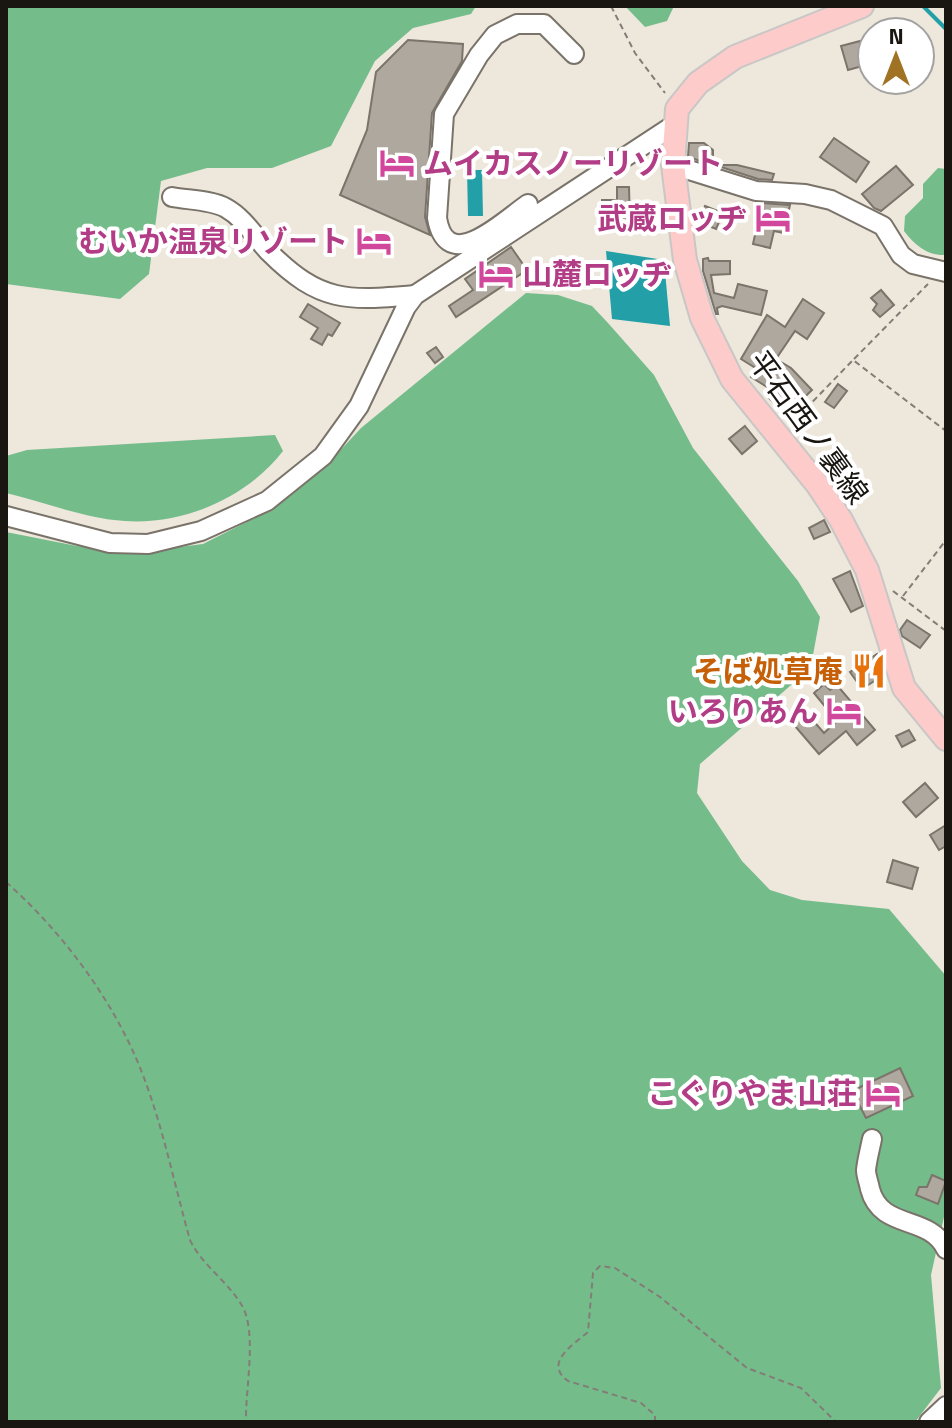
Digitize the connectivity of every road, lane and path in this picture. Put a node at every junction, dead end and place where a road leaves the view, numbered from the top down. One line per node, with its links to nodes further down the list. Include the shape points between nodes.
1 (611, 6): 4 (path)
2 (862, 6): 4 (main road, via 735,57 698,83)
3 (574, 54): 7 (street, via 544,24 517,24 495,35 444,114 437,218 449,243 459,246 479,239)
4 (676, 117): 5 (main road, 平石西ノ裏線); 9 (street)
5 (673, 165): 8 (street, via 756,191 831,200 883,226 913,264); 12 (main road, 平石西ノ裏線, via 685,260 702,318 732,379)
6 (172, 197): 9 (street, via 224,206 302,282 343,299)
7 (528, 204)
8 (941, 271): 10 (path)
9 (415, 295): 13 (street, via 359,406 323,456 267,501 201,531 148,544 110,543)
10 (853, 360): 11 (path); 12 (path)
11 (946, 431)
12 (778, 438): 18 (main road, 平石西ノ裏線, via 841,520 867,570 904,688)
13 (6, 516)
14 (946, 540): 16 (path)
15 (891, 589): 16 (path)
16 (902, 598): 17 (path)
17 (946, 631)
18 (943, 734)
19 (6, 882): 23 (path, via 42,915 86,972 135,1056 190,1240 248,1318)
20 (872, 1139): 21 (street, via 866,1173 874,1202 893,1218 923,1227)
21 (946, 1249)
22 (946, 1406): 26 (street)
23 (246, 1422)
24 (655, 1422): 25 (path, via 655,1415 641,1403 559,1375 560,1358 588,1332 593,1273 600,1266 615,1268 660,1297 747,1368 801,1388)
25 (836, 1422)
26 (929, 1422)

